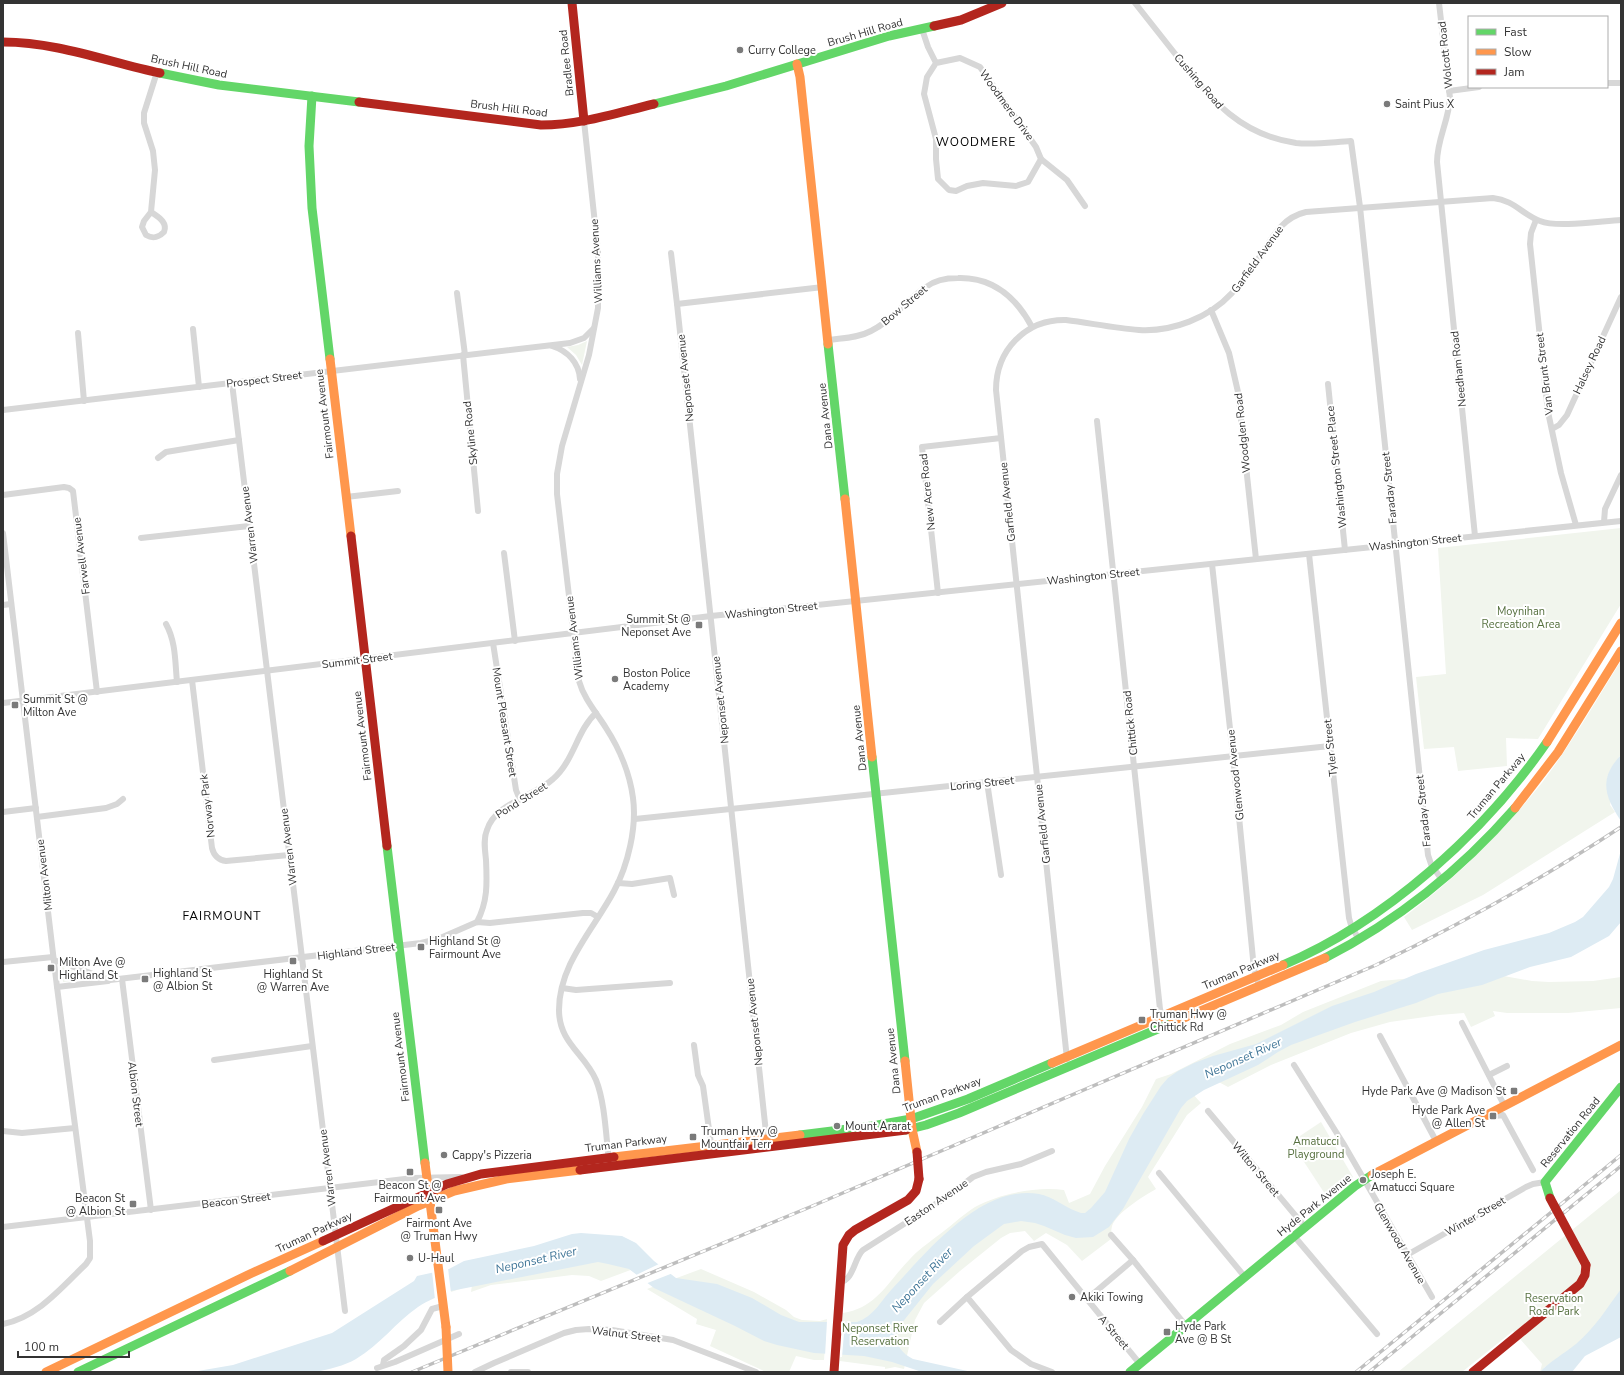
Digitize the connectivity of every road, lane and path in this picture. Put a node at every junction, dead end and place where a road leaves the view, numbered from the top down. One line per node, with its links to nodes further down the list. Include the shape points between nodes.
1 (572, 3): 15 (main road, Bradlee Road)
2 (1002, 3): 5 (main road, Brush Hill Road, via 969,17)
3 (1134, 3): 16 (street, Cushing Road, via 1208,95 1233,117 1263,133 1288,141)
4 (1439, 3): 13 (street, Wolcott Road)
5 (922, 29): 7 (street); 8 (main road, Brush Hill Road, via 889,36)
6 (3, 42): 9 (main road, Brush Hill Road, via 55,46)
7 (936, 63): 17 (street, Woodmere Drive, via 960,58 980,67 1036,147); 17 (street, via 927,77 924,94 936,139 938,179 948,190 983,183 1016,186 1028,182)
8 (797, 64): 15 (main road, Brush Hill Road, via 726,86); 25 (main road, Dana Avenue)
9 (157, 72): 14 (main road, Brush Hill Road, via 215,84); 21 (street, via 144,116 155,165)
10 (1608, 83): 11 (street)
11 (1621, 84)
12 (1472, 88): 13 (street)
13 (1449, 91): 18 (street, Wolcott Road, via 1449,109 1437,154)
14 (312, 96): 15 (main road, Brush Hill Road, via 541,125); 37 (main road, Fairmount Avenue, via 310,193)
15 (584, 121): 30 (street, Williams Avenue, via 599,266)
16 (1351, 141): 20 (street, Faraday Street)
17 (1041, 159): 19 (street, via 1067,180)
18 (1440, 202): 20 (street, Garfield Avenue); 22 (street, Garfield Avenue, via 1498,199 1514,205); 59 (street, Needham Road)
19 (1085, 206)
20 (1360, 207): 29 (street, Garfield Avenue, via 1306,212 1286,220 1236,289); 61 (street, Faraday Street)
21 (151, 212)
22 (1536, 220): 23 (street, via 1558,224); 45 (street, Van Brunt Street, via 1530,244 1547,406)
23 (1621, 220)
24 (671, 253): 28 (street, Neponset Avenue)
25 (823, 287): 28 (street); 34 (main road, Dana Avenue)
26 (457, 293): 36 (street, Skyline Road)
27 (1621, 297): 45 (street, Halsey Road, via 1567,415)
28 (678, 304): 73 (street, Neponset Avenue)
29 (1211, 310): 31 (street, Garfield Avenue, via 1186,323 1152,330 1060,320); 65 (street, Woodglen Road, via 1229,353 1238,392)
30 (596, 326): 35 (street, Prospect Street, via 588,336 580,340); 39 (street, Williams Avenue)
31 (1032, 327): 34 (street, Bow Street, via 1016,303 1002,290 979,279 954,278 937,281 926,287 872,331 854,337); 46 (street, Garfield Avenue, via 1012,343 1002,358 998,371 996,390)
32 (193, 329): 41 (street)
33 (78, 333): 42 (street)
34 (829, 340): 70 (main road, Dana Avenue)
35 (548, 345): 36 (street, Prospect Street); 39 (street, via 562,350 573,360 578,369)
36 (464, 355): 37 (street, Prospect Street); 53 (street, Skyline Road)
37 (332, 371): 38 (street, Prospect Street); 52 (main road, Fairmount Avenue)
38 (232, 382): 41 (street, Prospect Street); 47 (street, Warren Avenue)
39 (580, 384): 76 (street, Williams Avenue, via 562,446 557,481)
40 (1328, 384): 62 (street, Washington Street Place)
41 (199, 387): 42 (street, Prospect Street)
42 (84, 401): 43 (street, Prospect Street)
43 (3, 410)
44 (1097, 421): 67 (street, Chittick Road)
45 (1552, 429): 56 (street, Van Brunt Street)
46 (1001, 438): 68 (street, Garfield Avenue); 69 (street, New Acre Road, via 922,447)
47 (239, 440): 48 (street, via 166,452); 57 (street, Warren Avenue)
48 (158, 458)
49 (1621, 475): 55 (street, via 1605,509)
50 (398, 491): 52 (street)
51 (3, 495): 84 (street, Farwell Avenue, via 64,487 73,491)
52 (346, 497): 80 (main road, Fairmount Avenue)
53 (478, 511)
54 (1621, 520): 55 (street, Washington Street)
55 (1604, 522): 56 (street, Washington Street)
56 (1576, 525): 59 (street, Washington Street)
57 (249, 526): 60 (street); 81 (street, Warren Avenue)
58 (3, 533): 71 (street, Milton Avenue)
59 (1475, 536): 61 (street, Washington Street)
60 (141, 538)
61 (1395, 545): 62 (street, Washington Street); 102 (street, Faraday Street, via 1428,855)
62 (1344, 550): 64 (street, Washington Street)
63 (504, 553): 77 (street)
64 (1309, 554): 65 (street, Washington Street); 88 (street, Tyler Street)
65 (1256, 559): 66 (street, Washington Street)
66 (1212, 564): 67 (street, Washington Street); 89 (street, Glenwood Avenue)
67 (1115, 574): 68 (street, Washington Street); 90 (street, Chittick Road)
68 (1016, 584): 69 (street, Washington Street); 91 (street, Garfield Avenue)
69 (938, 593): 70 (street, Washington Street)
70 (857, 601): 73 (street, Washington Street); 93 (main road, Dana Avenue)
71 (11, 604): 72 (street); 85 (street, Milton Avenue)
72 (3, 605)
73 (711, 616): 76 (street, Summit Street); 97 (street, Neponset Avenue)
74 (1621, 623): 102 (main road, Truman Parkway, via 1530,766 1475,829)
75 (166, 624): 83 (street, via 175,649)
76 (574, 633): 77 (street, Summit Street); 87 (street, Williams Avenue, via 580,686)
77 (515, 641): 78 (street, Summit Street)
78 (493, 643): 80 (street, Summit Street); 95 (street, Mount Pleasant Street, via 516,790)
79 (1621, 651): 104 (main road, Truman Parkway, via 1574,727 1534,784 1490,834)
80 (365, 659): 81 (street, Summit Street); 111 (main road, Fairmount Avenue)
81 (267, 671): 82 (street, Summit Street); 101 (street, Warren Avenue)
82 (192, 680): 83 (street, Summit Street); 101 (street, Norway Park, via 214,854 226,862)
83 (178, 682): 84 (street, Summit Street)
84 (97, 692): 85 (street, Summit Street)
85 (23, 701): 86 (street, Summit Street); 96 (street, Milton Avenue)
86 (3, 703)
87 (596, 713): 95 (street, Pond Street, via 556,777); 100 (street, Williams Avenue, via 609,733 626,771 633,792)
88 (1330, 746): 89 (street, Loring Street); 109 (street, Tyler Street)
89 (1233, 756): 90 (street, Loring Street); 118 (street, Glenwood Avenue)
90 (1135, 767): 91 (street, Loring Street); 121 (street, Chittick Road)
91 (1037, 777): 92 (street, Loring Street); 128 (street, Garfield Avenue)
92 (987, 782): 93 (street, Loring Street); 103 (street)
93 (877, 794): 97 (street, Loring Street); 136 (main road, Dana Avenue)
94 (123, 799): 99 (street, via 106,808)
95 (520, 800): 108 (street, Pond Street, via 496,814 486,831 484,845 487,894 482,914)
96 (36, 808): 98 (street); 99 (street, Milton Avenue)
97 (731, 810): 100 (street, Loring Street); 141 (street, Neponset Avenue)
98 (3, 812)
99 (37, 817): 112 (street, Milton Avenue)
100 (635, 819): 105 (street, Williams Avenue, via 630,846)
101 (289, 855): 113 (street, Warren Avenue)
102 (1434, 868): 104 (street, Faraday Street); 109 (main road, Truman Parkway, via 1398,897)
103 (1001, 875)
104 (1442, 880): 110 (main road, Truman Parkway, via 1395,917)
105 (618, 883): 106 (street, via 632,884 670,878); 107 (street, Williams Avenue)
106 (674, 895)
107 (598, 917): 108 (street, Highland Street, via 584,913 490,923); 120 (street, Williams Avenue, via 572,960)
108 (477, 922): 111 (street, Highland Street, via 433,940)
109 (1352, 928): 110 (street, Tyler Street); 118 (main road, Truman Parkway)
110 (1359, 940): 118 (main road, Truman Parkway, via 1324,959)
111 (399, 946): 113 (street, Highland Street); 148 (main road, Fairmount Avenue)
112 (54, 958): 114 (street, Highland Street); 116 (street, Highland Street); 119 (street, Milton Avenue)
113 (302, 958): 115 (street, Highland Street); 126 (street, Warren Avenue)
114 (3, 962)
115 (122, 979): 116 (street, Highland Street); 154 (street, Albion Street)
116 (110, 980): 119 (street, Highland Street)
117 (670, 982): 120 (street, via 576,990)
118 (1257, 982): 121 (main road, Truman Parkway)
119 (57, 986): 137 (street, Milton Avenue)
120 (562, 988): 144 (street, Williams Avenue, via 558,1010 560,1022 566,1039 591,1070 599,1087)
121 (1163, 1021): 128 (main road, Truman Parkway)
122 (1462, 1024): 131 (street)
123 (1380, 1036): 140 (street)
124 (694, 1045): 142 (street)
125 (1621, 1045): 133 (main road, Hyde Park Avenue)
126 (312, 1046): 127 (street); 151 (street, Warren Avenue)
127 (214, 1060)
128 (1068, 1062): 136 (main road, Truman Parkway); 138 (main road, Truman Parkway, via 959,1113)
129 (1294, 1065): 149 (street, Glenwood Avenue)
130 (1507, 1066): 131 (street)
131 (1489, 1075): 133 (street)
132 (1621, 1087): 150 (main road, Reservation Road)
133 (1504, 1106): 135 (main road, Hyde Park Avenue)
134 (1208, 1111): 157 (street, Wilton Street)
135 (1483, 1117): 140 (main road, Hyde Park Avenue); 145 (street, via 1503,1115)
136 (911, 1119): 138 (main road, Dana Avenue); 141 (main road, Truman Parkway)
137 (75, 1128): 139 (street, via 22,1133); 155 (street, Milton Avenue)
138 (912, 1129): 141 (main road, Truman Parkway, via 855,1138); 165 (main road, Dana Avenue, bridge, via 919,1179 916,1191 908,1200 849,1235 842,1250)
139 (3, 1131)
140 (1436, 1141): 149 (main road, Hyde Park Avenue)
141 (767, 1143): 142 (main road, Truman Parkway); 144 (main road, Truman Parkway)
142 (712, 1144): 144 (main road, Truman Parkway)
143 (1052, 1151): 165 (street, Easton Avenue, via 1021,1164 973,1177 948,1196 863,1250 848,1276)
144 (609, 1162): 147 (main road, Truman Parkway, via 506,1170); 153 (main road, Truman Parkway, via 494,1181 454,1191)
145 (1532, 1170)
146 (1159, 1173): 164 (street)
147 (468, 1177): 148 (street, Beacon Street); 152 (main road, Truman Parkway)
148 (426, 1178): 151 (street, Beacon Street); 152 (main road, Fairmount Avenue)
149 (1364, 1180): 157 (main road, Hyde Park Avenue); 162 (street, Glenwood Avenue)
150 (1545, 1182): 162 (street, Winter Street, via 1526,1187); 189 (main road, Reservation Road, bridge, via 1550,1198 1586,1264 1585,1277 1580,1284)
151 (330, 1188): 154 (street, Beacon Street); 159 (street, Warren Avenue)
152 (428, 1191): 153 (main road, Fairmount Avenue); 159 (main road, Truman Parkway)
153 (429, 1201): 161 (main road, Truman Parkway); 171 (main road, Fairmount Avenue)
154 (151, 1210): 155 (street, Beacon Street)
155 (87, 1217): 156 (street, Beacon Street); 174 (street, Milton Avenue, via 91,1247 88,1262 39,1308 26,1316)
156 (3, 1227)
157 (1305, 1227): 160 (main road, Hyde Park Avenue)
158 (1111, 1235): 163 (street)
159 (335, 1236): 161 (street, Warren Avenue); 166 (main road, Truman Parkway)
160 (1294, 1236): 164 (main road, Hyde Park Avenue); 177 (street)
161 (337, 1248): 167 (main road, Truman Parkway); 172 (street, Warren Avenue)
162 (1407, 1255): 169 (street, Glenwood Avenue)
163 (1133, 1260): 170 (street); 175 (street)
164 (1244, 1277): 175 (main road, Hyde Park Avenue)
165 (840, 1282): 179 (main road, Dana Avenue)
166 (229, 1285): 167 (main road); 181 (main road, Truman Parkway)
167 (235, 1297): 182 (main road, Truman Parkway)
168 (967, 1297): 170 (street, A Street, via 1022,1251 1042,1244); 173 (street); 187 (street, via 1011,1350 1024,1360)
169 (1432, 1297)
170 (1087, 1299): 178 (street, A Street)
171 (442, 1303): 176 (street, via 432,1309 421,1330 380,1366); 183 (main road, Fairmount Avenue, bridge)
172 (344, 1311)
173 (940, 1322)
174 (3, 1324)
175 (1186, 1326): 178 (main road, Hyde Park Avenue)
176 (459, 1334)
177 (1377, 1334)
178 (1140, 1364): 188 (main road, Hyde Park Avenue)
179 (834, 1368)
180 (480, 1371): 186 (street, Walnut Street, via 564,1334 590,1329 672,1340)
181 (46, 1372)
182 (78, 1372)
183 (448, 1372)
184 (510, 1372): 185 (street)
185 (528, 1372)
186 (756, 1372)
187 (1052, 1372)
188 (1130, 1372)
189 (1473, 1372)

